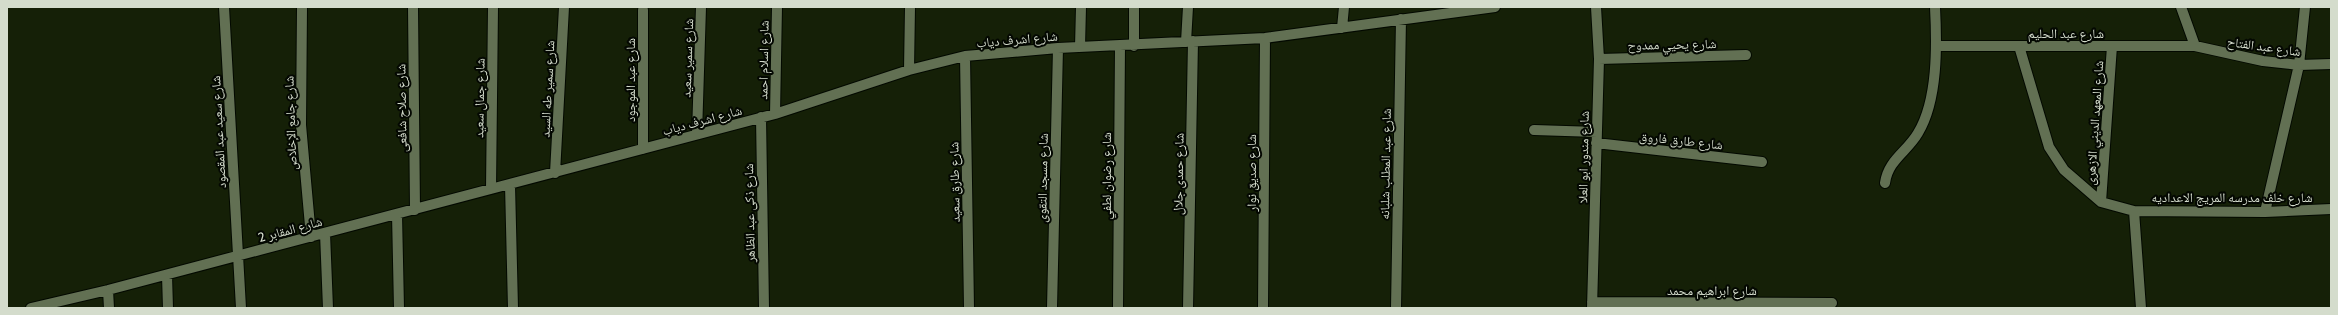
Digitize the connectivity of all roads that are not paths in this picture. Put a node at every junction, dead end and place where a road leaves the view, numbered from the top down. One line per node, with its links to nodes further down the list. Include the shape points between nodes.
1 (224, 7): 58 (street, شارع سعيد عبد المقصود)
2 (302, 7): 57 (street, شارع جامع الإخلاص, via 301,125)
3 (413, 7): 52 (street, شارع صلاح شافعى)
4 (493, 7): 49 (street, شارع جمال سعيد)
5 (564, 7): 46 (street, شارع سمير طه السيد)
6 (701, 7): 42 (street, شارع سمير سعيد)
7 (777, 7): 38 (street, شارع اسلام احمد)
8 (910, 7): 37 (street)
9 (1081, 7): 30 (street)
10 (1134, 7): 25 (street)
11 (1188, 7): 23 (street, شارع حمدى جلال)
12 (1344, 7): 21 (street)
13 (1495, 7): 19 (street, شارع اشرف دياب)
14 (1596, 7): 34 (street, شارع مندور ابو العلا)
15 (1935, 7): 26 (street)
16 (2181, 7): 29 (street)
17 (2305, 7): 36 (street)
18 (643, 10): 44 (street, شارع عبد الموجود)
19 (1452, 10): 20 (street, شارع اشرف دياب)
20 (1401, 20): 21 (street, شارع اشرف دياب); 76 (street, شارع عبد المطلب شلبانه)
21 (1342, 28): 22 (street, شارع اشرف دياب)
22 (1265, 38): 23 (street, شارع اشرف دياب); 75 (street, شارع صديق نوار)
23 (1189, 41): 25 (street, شارع اشرف دياب); 74 (street, شارع حمدى جلال)
24 (1120, 44): 25 (street, شارع اشرف دياب); 30 (street, شارع اشرف دياب); 73 (street, شارع رضوان لطفي)
25 (1134, 46)
26 (1937, 46): 27 (street, شارع عبد الحليم); 47 (street, via 1927,110 1918,133 1892,162 1886,173)
27 (2019, 46): 28 (street, شارع عبد الحليم); 50 (street, via 2049,147 2064,170)
28 (2112, 46): 29 (street, شارع عبد الحليم); 50 (street, شارع المعهد الديني الازهرى)
29 (2195, 46): 36 (street, شارع عبد الفتاح, via 2221,54)
30 (1080, 47): 31 (street, شارع اشرف دياب)
31 (1058, 48): 33 (street, شارع اشرف دياب); 72 (street, شارع مسجد التقوى)
32 (1746, 55): 34 (street, شارع يحيي ممدوح)
33 (965, 56): 37 (street, شارع اشرف دياب); 71 (street, شارع طارق سعيد)
34 (1599, 59): 41 (street, شارع مندور ابو العلا)
35 (2331, 64): 36 (street, شارع عبد الفتاح)
36 (2299, 65): 54 (street)
37 (908, 70): 38 (street, شارع اشرف دياب)
38 (775, 114): 39 (street, شارع اشرف دياب)
39 (761, 118): 42 (street, شارع اشرف دياب); 70 (street, شارع ذكى عبد الظاهر)
40 (1534, 130): 41 (street)
41 (1597, 132): 43 (street, شارع مندور ابو العلا)
42 (697, 134): 44 (street, شارع اشرف دياب)
43 (1596, 143): 45 (street, شارع طارق فاروق); 62 (street, شارع مندور ابو العلا)
44 (643, 150): 46 (street, شارع اشرف دياب)
45 (1762, 162)
46 (555, 173): 48 (street, شارع المقابر 2)
47 (1885, 183)
48 (510, 184): 49 (street, شارع المقابر 2); 69 (street)
49 (491, 189): 52 (street, شارع المقابر 2)
50 (2101, 202): 53 (street, شارع خلف مدرسه المريج الاعداديه)
51 (2331, 209): 54 (street, شارع خلف مدرسه المريج الاعداديه)
52 (416, 210): 55 (street, شارع المقابر 2)
53 (2134, 211): 54 (street, شارع خلف مدرسه المريج الاعداديه); 77 (street)
54 (2264, 212)
55 (397, 214): 56 (street, شارع المقابر 2); 68 (street)
56 (325, 233): 57 (street, شارع المقابر 2); 67 (street)
57 (311, 237): 58 (street, شارع المقابر 2)
58 (238, 256): 59 (street, شارع المقابر 2); 66 (street, شارع سعيد عبد المقصود)
59 (167, 275): 60 (street, شارع المقابر 2); 65 (street)
60 (108, 290): 63 (street, شارع المقابر 2); 64 (street)
61 (1832, 303): 62 (street, شارع ابراهيم محمد)
62 (1592, 305)
63 (31, 308)
64 (109, 308)
65 (168, 308)
66 (241, 308)
67 (328, 308)
68 (399, 308)
69 (513, 308)
70 (764, 308)
71 (970, 308)
72 (1052, 308)
73 (1118, 308)
74 (1188, 308)
75 (1263, 308)
76 (1396, 308)
77 (2141, 308)

